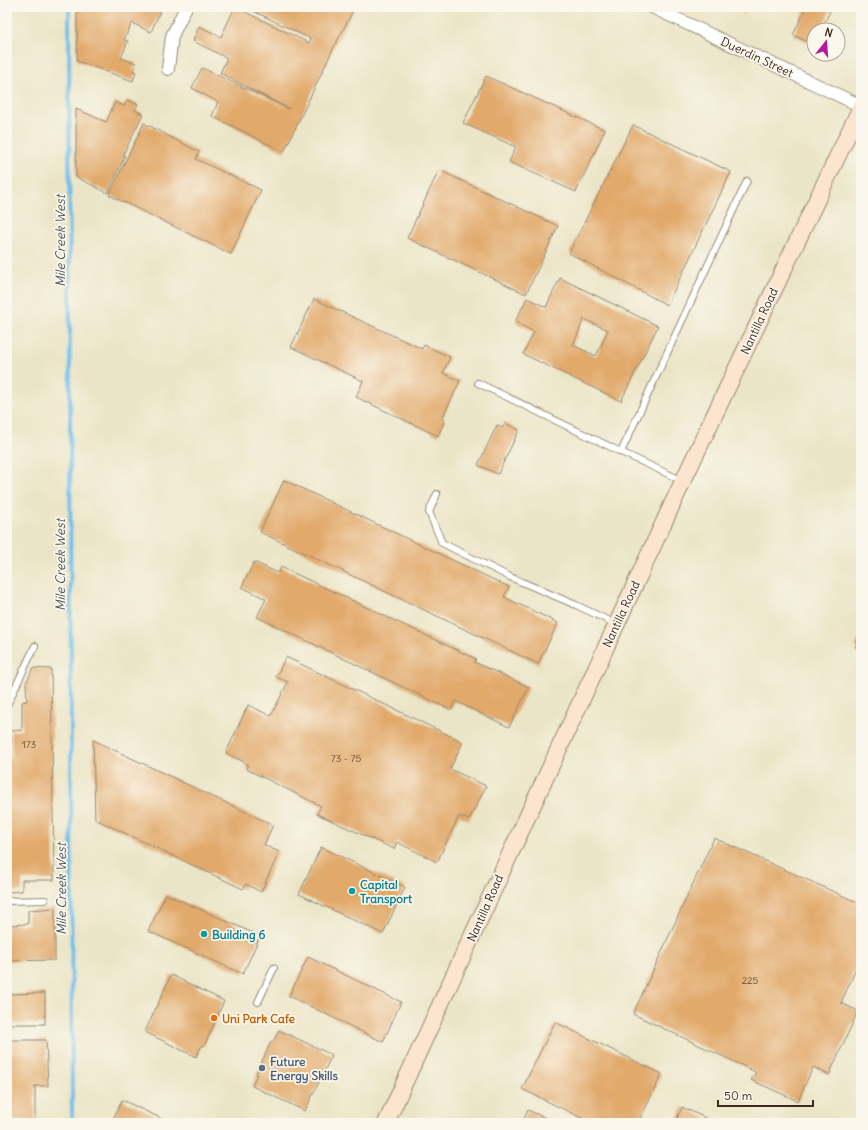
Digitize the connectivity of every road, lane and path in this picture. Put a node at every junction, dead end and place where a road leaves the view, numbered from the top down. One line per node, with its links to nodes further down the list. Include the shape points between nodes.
1 (186, 7): 3 (street, via 172,36)
2 (652, 7): 4 (street, Duerdin Street)
3 (168, 69)
4 (861, 107): 8 (street, Nantilla Road)
5 (747, 181): 7 (lane)
6 (478, 382): 7 (lane)
7 (621, 452): 8 (lane)
8 (683, 481): 10 (street, Nantilla Road)
9 (437, 494): 10 (lane, via 429,512 442,543 510,577)
10 (616, 624): 17 (street, Nantilla Road)
11 (35, 646): 12 (lane)
12 (7, 705)
13 (7, 900): 14 (lane)
14 (45, 900)
15 (274, 968): 16 (lane)
16 (258, 1002)
17 (386, 1123)

